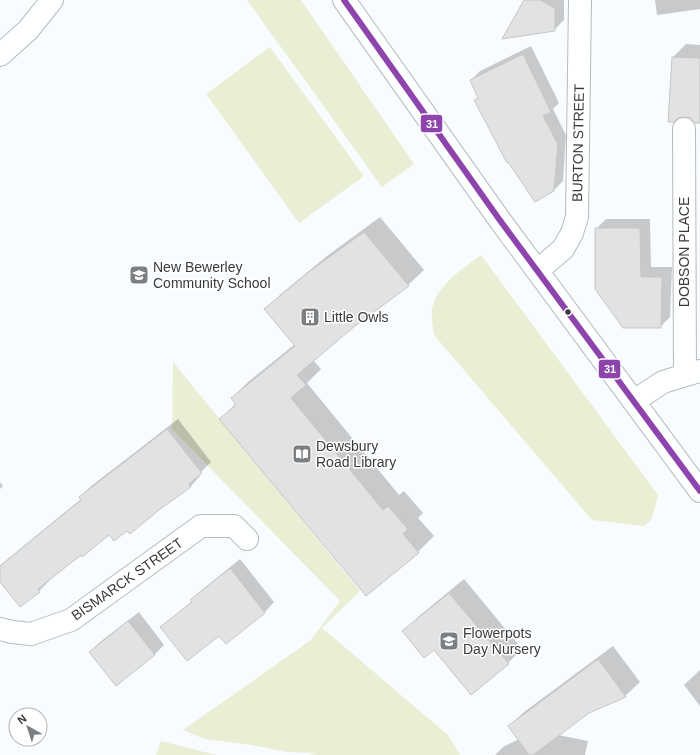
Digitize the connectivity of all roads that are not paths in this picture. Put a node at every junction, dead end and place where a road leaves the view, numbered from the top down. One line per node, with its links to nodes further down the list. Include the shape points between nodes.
1 (52, 0): 4 (street, via 28,30)
2 (345, 0): 6 (street, via 499,219)
3 (580, 0): 6 (street, BURTON STREET, via 576,218 564,249)
4 (0, 55)
5 (684, 129): 7 (street, DOBSON PLACE)
6 (538, 270): 8 (street)
7 (692, 373): 8 (street, via 663,382)
8 (634, 401): 9 (street)
9 (700, 491)
10 (247, 538): 11 (street, BISMARCK STREET, via 234,526 201,526 71,620 31,634)
11 (0, 629)

